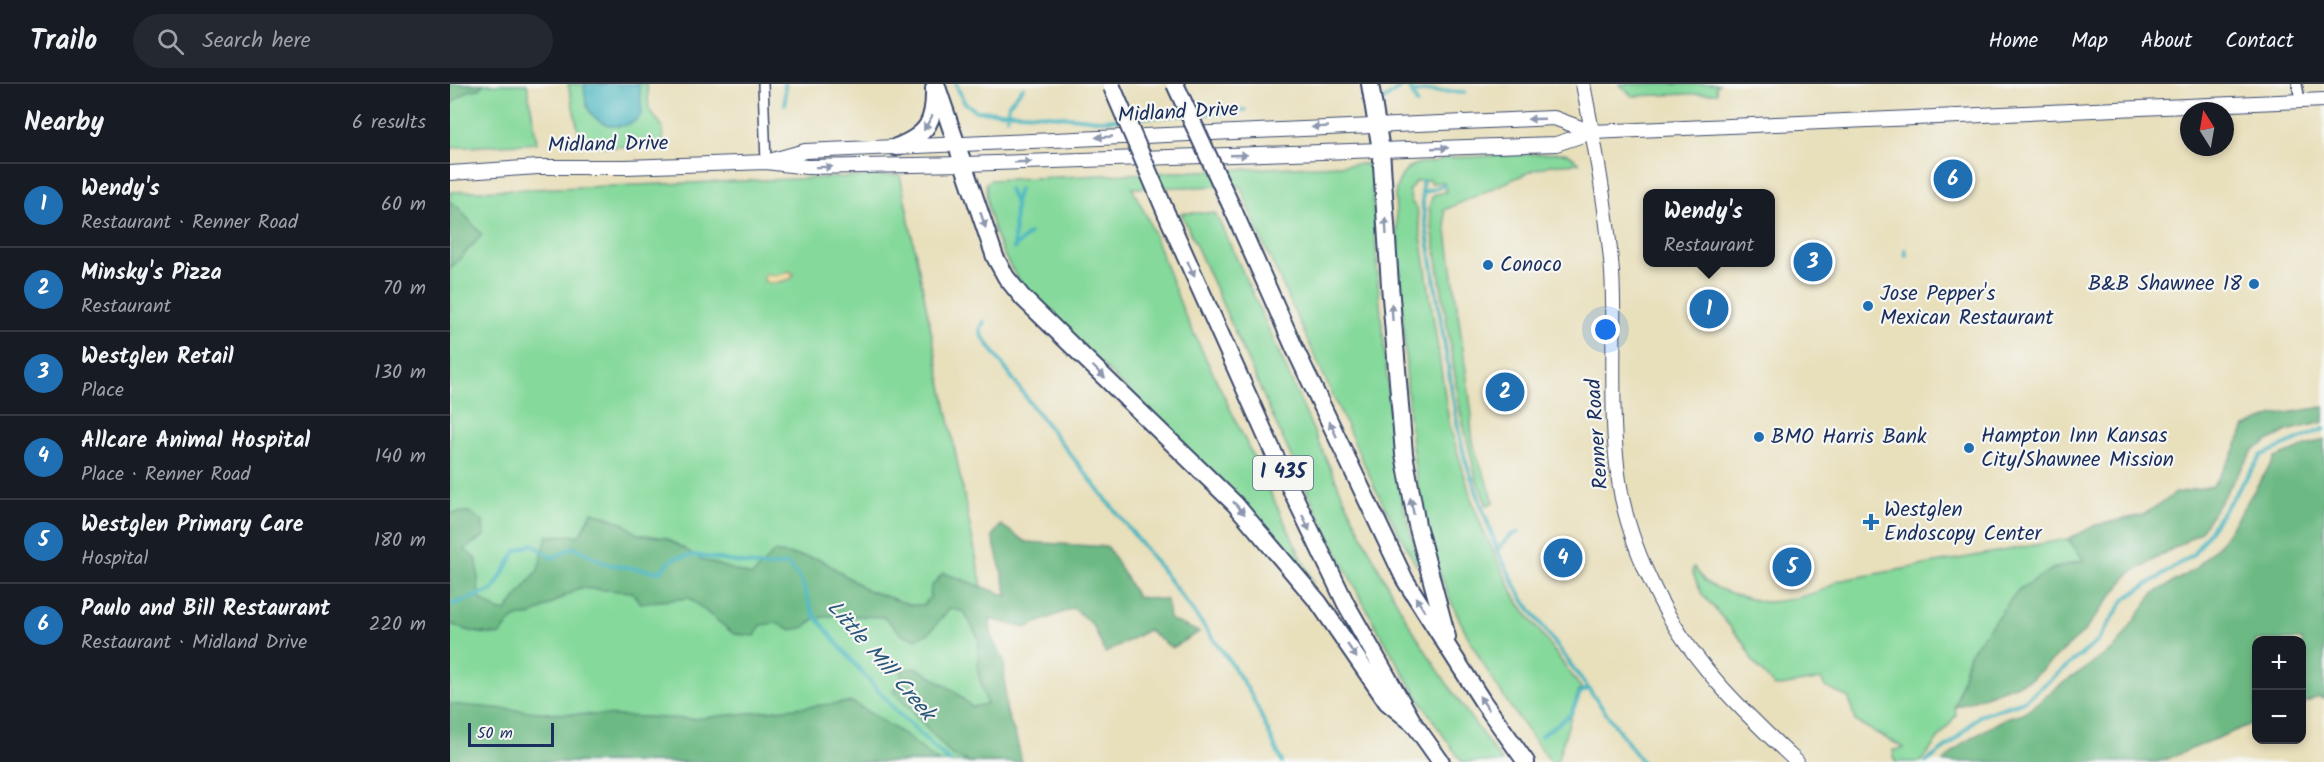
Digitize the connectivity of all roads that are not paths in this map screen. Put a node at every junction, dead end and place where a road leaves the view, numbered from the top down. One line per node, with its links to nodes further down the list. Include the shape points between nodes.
1 (763, 84): 15 (street)
2 (935, 84): 12 (highway); 13 (highway, one-way to 13, via 928,126 913,140)
3 (1175, 84): 18 (highway, I 435, one-way to 3, bridge, via 1405,580)
4 (1370, 84): 10 (highway)
5 (1582, 84): 11 (main road, Renner Road)
6 (2297, 84): 9 (street)
7 (1111, 86): 19 (highway, I 435, one-way to 19, bridge, via 1323,557)
8 (2324, 99): 9 (main road, Midland Drive)
9 (2300, 100): 11 (main road, Midland Drive)
10 (1378, 124): 11 (main road, Midland Drive, one-way to 10, via 1554,118); 12 (main road, Midland Drive, one-way to 12); 14 (highway)
11 (1592, 132): 14 (main road, Midland Drive, one-way to 11, via 1556,144); 22 (main road, Renner Road, via 1612,273 1619,481 1630,525 1653,587 1689,648 1727,694)
12 (958, 144): 13 (main road, Midland Drive); 16 (highway)
13 (896, 147): 15 (main road, Midland Drive, via 805,151)
14 (1381, 150): 16 (main road, Midland Drive, one-way to 14); 18 (highway, one-way to 14, via 1417,525 1404,454)
15 (766, 162): 16 (main road, Midland Drive, one-way to 16, via 807,167); 17 (main road, Midland Drive)
16 (965, 164): 19 (highway, one-way to 19, via 995,257 1006,277 1235,504 1319,603 1387,702)
17 (450, 173)
18 (1451, 653): 20 (highway, I 435, one-way to 18)
19 (1414, 724): 21 (highway, I 435)
20 (1521, 757)
21 (1438, 758)
22 (1795, 760)

